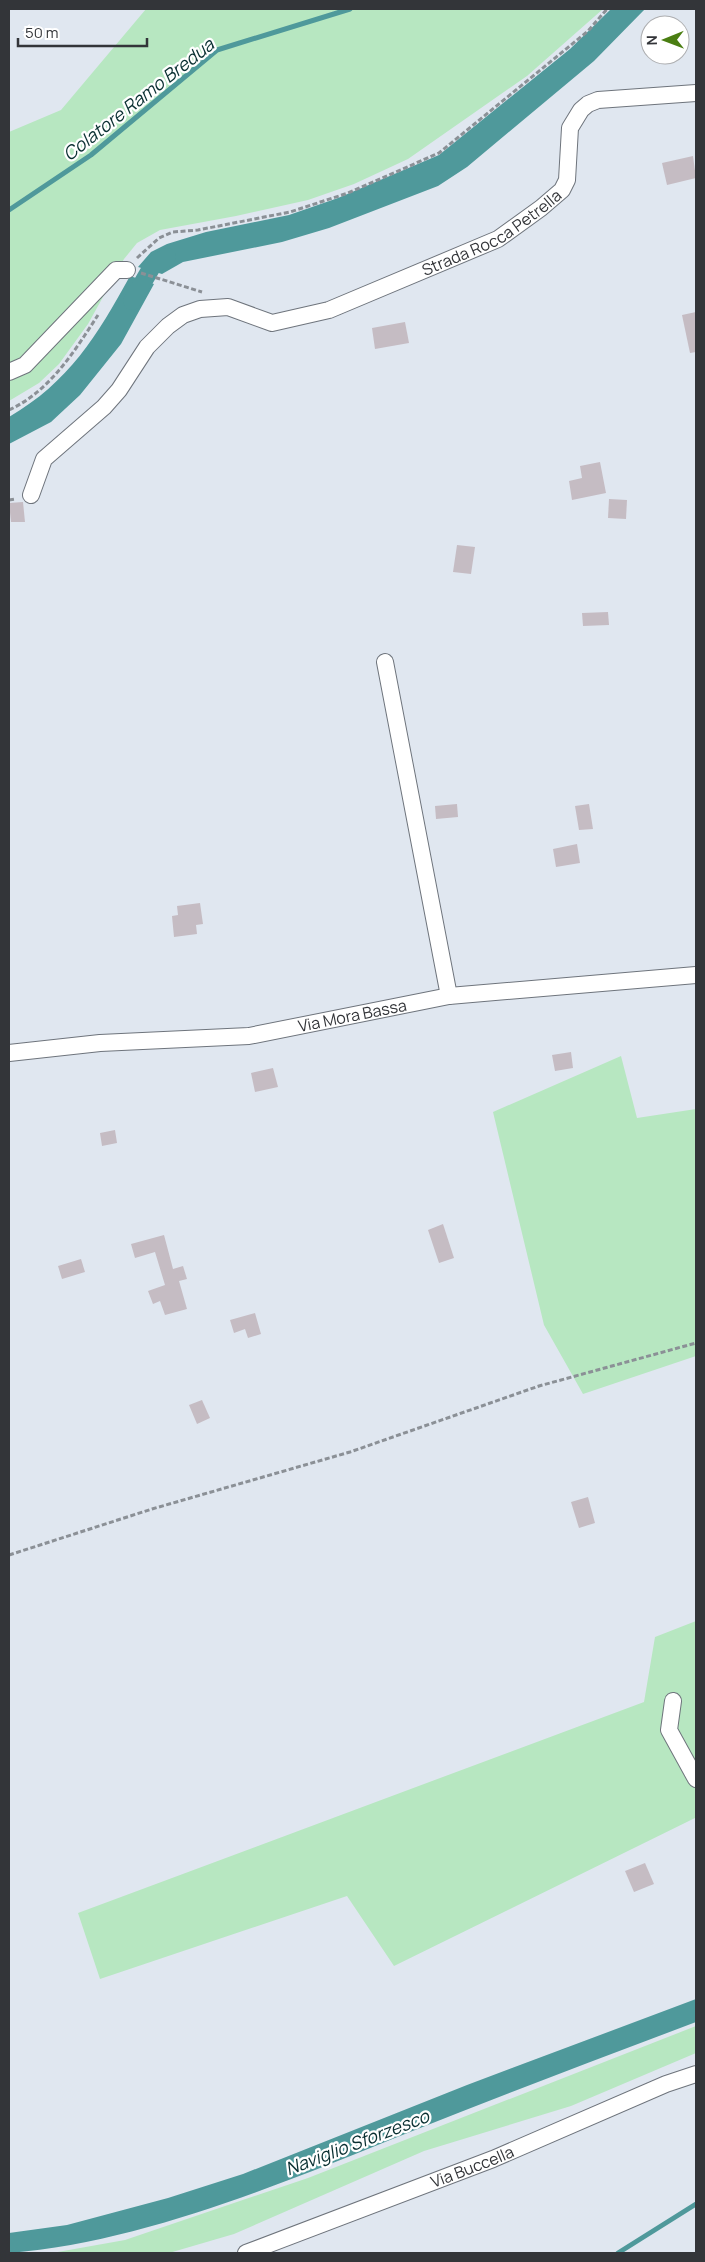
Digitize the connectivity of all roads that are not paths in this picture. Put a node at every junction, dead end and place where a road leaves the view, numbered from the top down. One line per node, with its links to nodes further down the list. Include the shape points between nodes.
1 (696, 93): 4 (street, Strada Rocca Petrella, via 598,100 588,104 573,119 570,128 567,180 562,190 490,242 329,310 272,323 228,307 200,309 183,315 147,346 104,407 44,459)
2 (130, 270): 3 (street, via 116,270 25,365)
3 (9, 372)
4 (31, 495)
5 (384, 662): 7 (street)
6 (696, 975): 7 (street, Via Mora Bassa)
7 (450, 996): 8 (street, Via Mora Bassa, via 249,1036 100,1043)
8 (9, 1053)
9 (673, 1701): 10 (street, via 669,1730)
10 (696, 1779)
11 (696, 2074): 12 (street, Via Buccella, via 493,2158)
12 (246, 2253)

